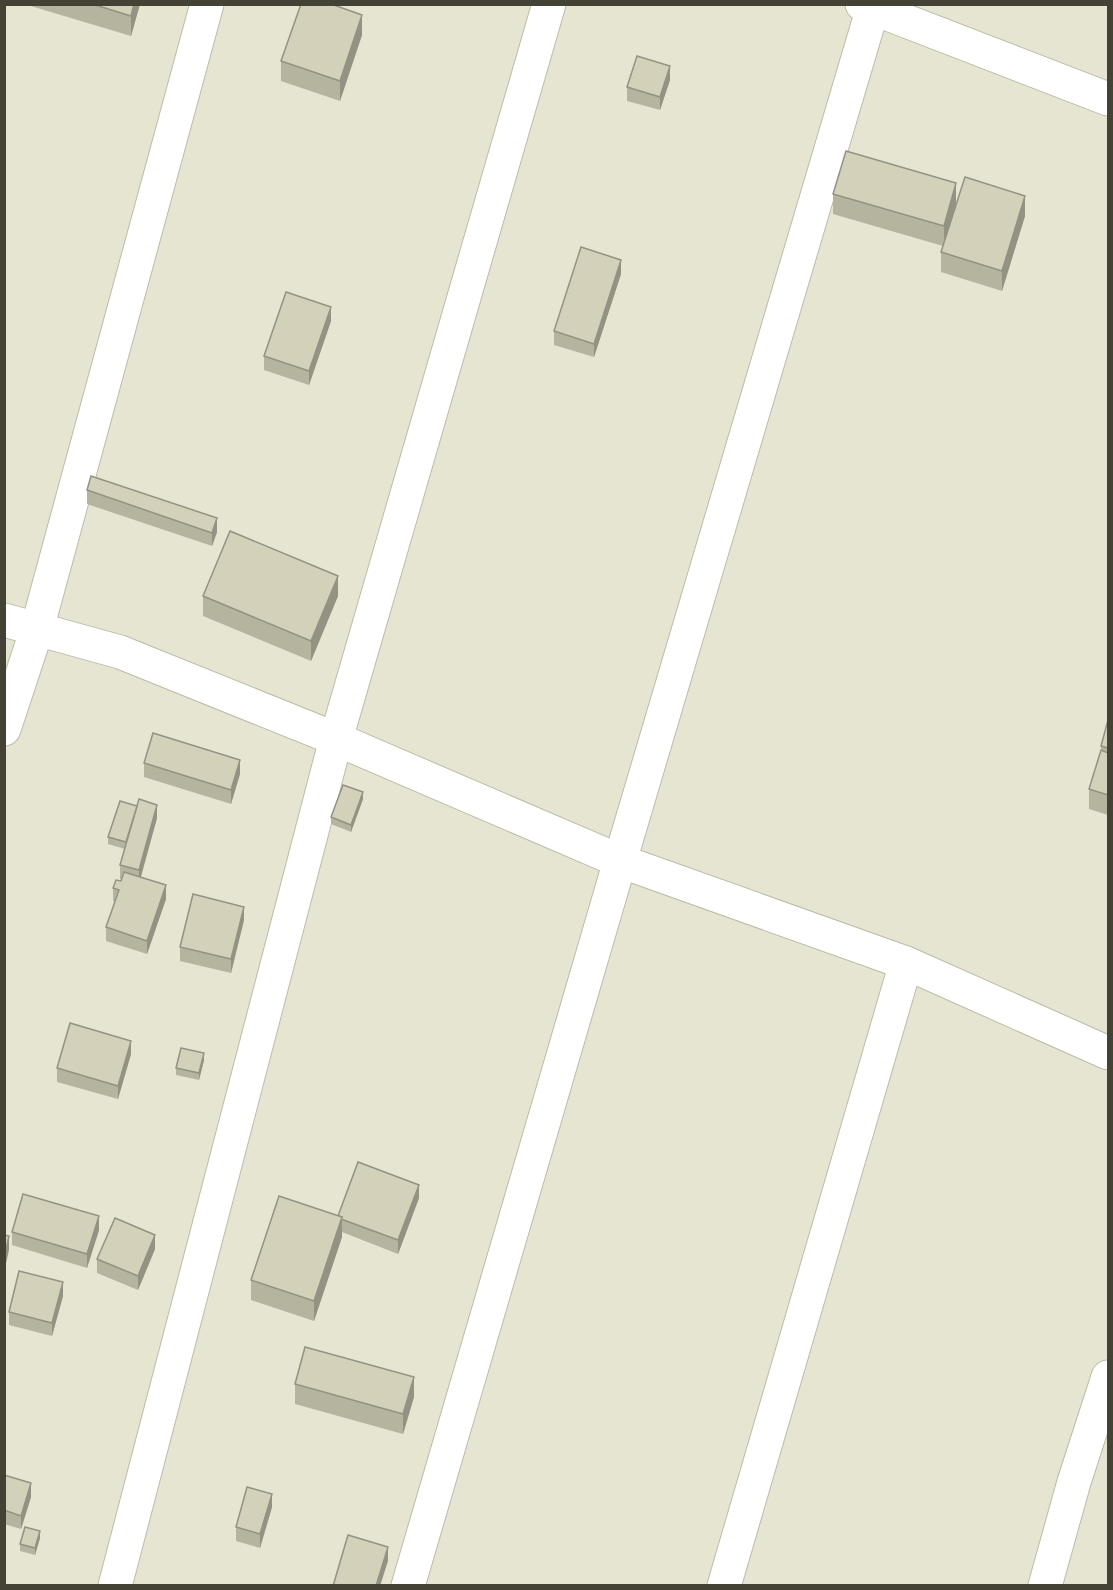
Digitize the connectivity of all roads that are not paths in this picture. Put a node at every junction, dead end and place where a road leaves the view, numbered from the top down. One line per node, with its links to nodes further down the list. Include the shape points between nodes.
1 (207, 4): 6 (street)
2 (549, 4): 8 (street)
3 (870, 6): 4 (street); 9 (street)
4 (1108, 99)
5 (4, 620): 6 (street)
6 (37, 629): 7 (street); 8 (street, via 120,652)
7 (4, 729)
8 (336, 740): 9 (street); 13 (street)
9 (620, 861): 10 (street); 14 (street)
10 (906, 963): 11 (street); 15 (street)
11 (1108, 1053)
12 (1108, 1377): 16 (street)
13 (115, 1586)
14 (408, 1586)
15 (724, 1586)
16 (1045, 1586)

